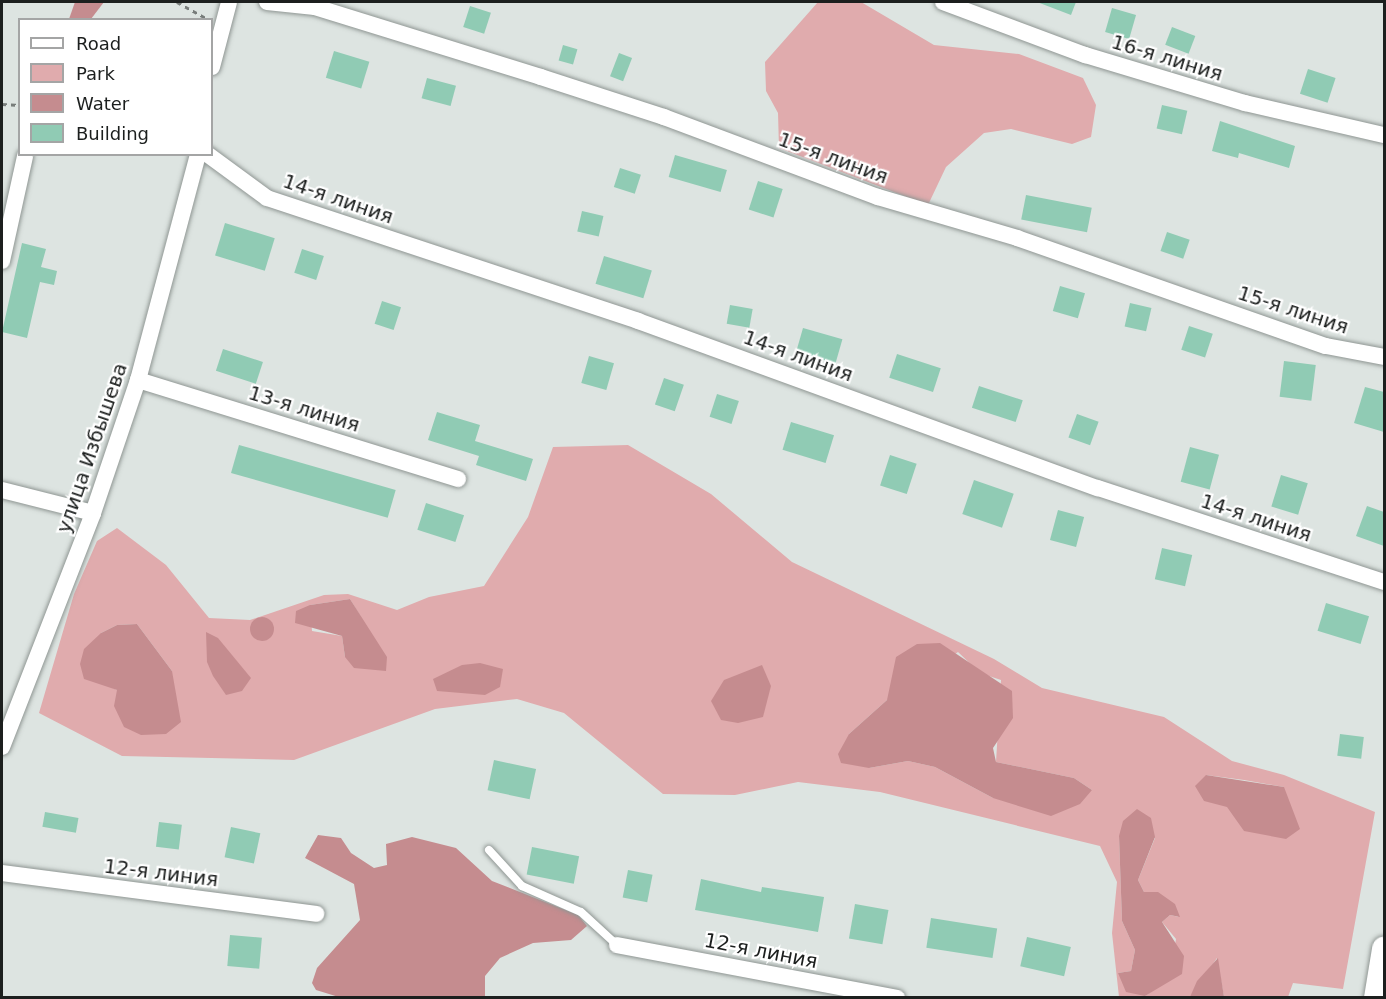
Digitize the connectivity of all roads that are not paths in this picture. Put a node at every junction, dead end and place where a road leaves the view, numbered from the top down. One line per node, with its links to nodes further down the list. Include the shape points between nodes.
1 (229, 2): 4 (street)
2 (267, 2): 10 (street, 15-я линия, via 315,7 541,77 664,117 878,197 1017,238 1326,346)
3 (943, 2): 5 (street, 16-я линия, via 1085,55 1245,103)
4 (213, 63)
5 (1384, 135)
6 (25, 156): 9 (street)
7 (197, 156): 11 (street, улица Избышева)
8 (210, 156): 15 (street, 14-я линия, via 267,198 638,321 1098,488)
9 (2, 261)
10 (1384, 357)
11 (138, 380): 12 (street, 13-я линия); 14 (street, улица Избышева)
12 (458, 479)
13 (2, 490): 14 (street)
14 (93, 513): 16 (street, улица Избышева)
15 (1384, 582)
16 (2, 747)
17 (489, 850): 20 (lane, via 522,886 581,912)
18 (2, 873): 19 (street, 12-я линия)
19 (316, 914)
20 (617, 945): 22 (street, 12-я линия)
21 (1384, 949): 23 (main road)
22 (897, 998)
23 (1376, 998)

